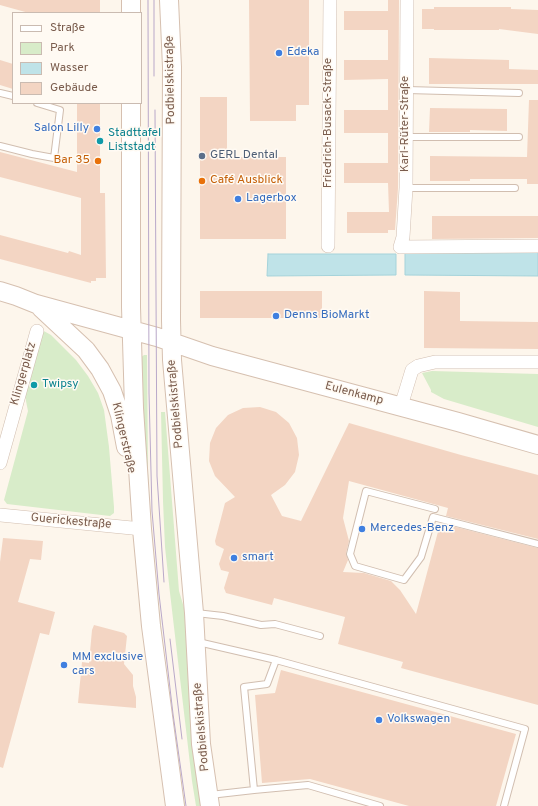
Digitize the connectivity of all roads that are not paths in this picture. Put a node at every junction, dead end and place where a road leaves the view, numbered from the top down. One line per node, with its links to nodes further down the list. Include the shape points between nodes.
1 (131, 0): 5 (main road)
2 (169, 0): 23 (main road, Podbielskistraße, via 172,80)
3 (330, 0): 17 (street, Friedrich-Busack-Straße)
4 (407, 0): 6 (street, Karl-Rüter-Straße)
5 (131, 12)
6 (407, 90): 8 (lane); 12 (street, Karl-Rüter-Straße)
7 (0, 93): 9 (lane)
8 (520, 93)
9 (12, 96)
10 (41, 104): 14 (lane, via 60,110 54,158)
11 (131, 104): 21 (main road)
12 (407, 137): 13 (lane); 15 (street, Karl-Rüter-Straße)
13 (519, 137)
14 (0, 146)
15 (406, 188): 16 (lane); 18 (street, Karl-Rüter-Straße, via 400,247)
16 (515, 188)
17 (328, 246)
18 (538, 246)
19 (0, 291): 20 (main road, Klingerstraße)
20 (36, 304): 21 (main road, Klingerstraße); 30 (main road, Klingerstraße, via 86,350 112,391 120,415)
21 (132, 330): 23 (main road, Klingerstraße); 30 (main road)
22 (37, 331): 27 (street, Klingerplatz)
23 (171, 342): 25 (main road, Eulenkamp, via 212,356); 32 (main road, Podbielskistraße)
24 (538, 362): 25 (street, via 434,362 418,366 412,370)
25 (401, 406): 26 (main road, Eulenkamp)
26 (538, 445)
27 (0, 463)
28 (435, 509): 31 (lane, via 366,491 350,554 355,566 404,580 421,557 433,517)
29 (0, 515): 30 (street, Guerickestraße)
30 (142, 529): 38 (main road, via 151,628)
31 (538, 544)
32 (194, 613): 33 (lane, via 223,616 261,625 275,624); 34 (main road, Podbielskistraße)
33 (320, 636)
34 (196, 642): 35 (lane); 37 (main road, Podbielskistraße, via 201,744)
35 (276, 660): 36 (lane, via 267,684 244,686); 40 (lane, via 525,730)
36 (254, 790): 37 (lane); 39 (lane, via 308,785)
37 (209, 800)
38 (175, 806)
39 (380, 806)
40 (504, 806)

